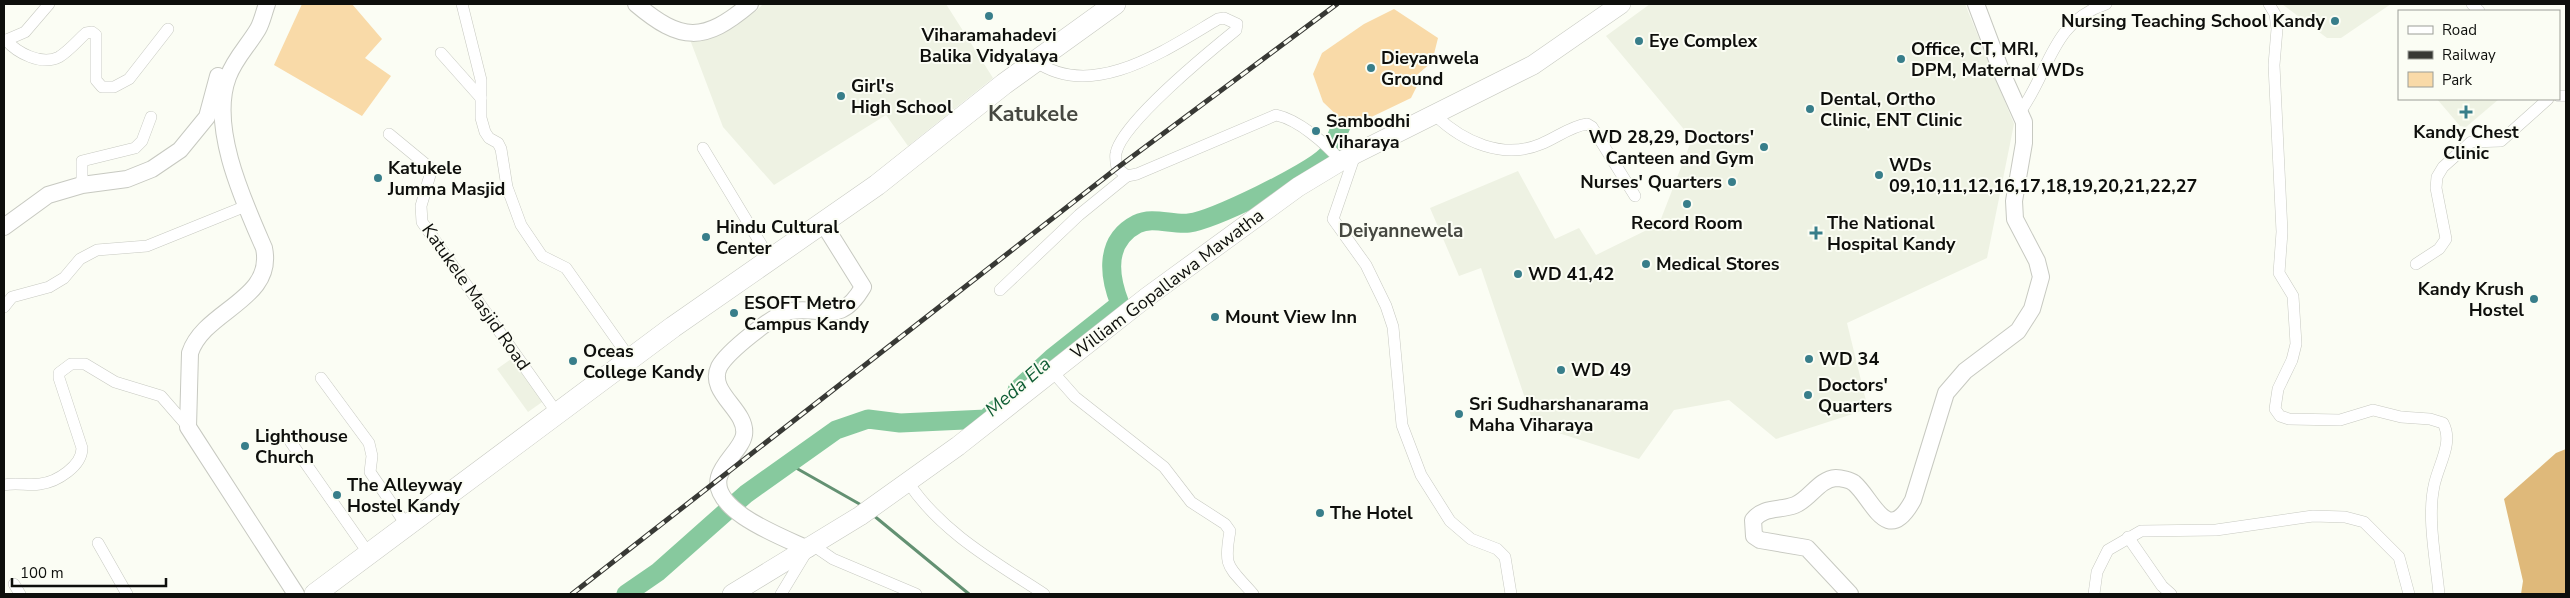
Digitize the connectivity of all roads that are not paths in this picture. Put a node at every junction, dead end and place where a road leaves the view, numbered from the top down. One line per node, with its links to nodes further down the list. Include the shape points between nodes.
1 (49, 4): 13 (street, via 24,32)
2 (267, 4): 11 (street)
3 (462, 4): 16 (street, via 481,80)
4 (636, 4): 5 (street, via 666,27 687,34 721,25)
5 (750, 4)
6 (1114, 4): 15 (highway)
7 (1621, 4): 19 (main road, William Gopallawa Mawatha, via 1533,65)
8 (1976, 4): 18 (street)
9 (2106, 4): 18 (street, via 2082,15 2063,32 2030,99)
10 (2269, 4): 60 (street, via 2275,14 2277,29 2274,65 2282,232 2279,274 2293,296 2296,344 2278,388 2275,408 2280,416 2289,419 2340,420 2373,410 2401,418 2444,423 2448,431 2447,444 2431,505)
11 (259, 28): 25 (street, via 232,48 221,66 206,117 180,150 152,169 127,179); 27 (street, via 237,57 227,79 224,98 226,150)
12 (168, 29): 13 (street, via 129,80 114,87 102,87 96,80 96,35 92,32 86,33 59,57 43,60 14,50)
13 (5, 41)
14 (441, 53): 16 (street)
15 (1035, 61): 24 (street, via 1051,71 1068,75 1124,70 1144,62 1218,19 1237,24 1236,30 1183,73 1126,133 1115,153 1117,168); 28 (highway, via 877,185)
16 (481, 98): 34 (street, via 485,132 501,149 508,187 521,225 542,256 566,268)
17 (2547, 100): 31 (street, via 2501,141 2471,142 2443,167 2437,177 2436,188 2446,239 2439,249)
18 (2020, 112): 56 (street, via 2026,133 2016,186 2015,219 2040,269 2039,290 2026,321 2018,331 1965,371 1946,393 1908,510 1899,518 1889,520 1882,517 1855,484 1837,478 1824,482 1798,504 1759,512 1753,520 1754,536 1760,540 1807,548)
19 (1435, 115): 23 (main road, William Gopallawa Mawatha); 26 (street, via 1459,136 1502,151 1526,150 1587,124)
20 (151, 117): 25 (street, via 142,141 135,148 82,161)
21 (389, 134): 37 (street, Katukele Masjid Road, via 429,167 430,175 421,206 422,222)
22 (703, 148): 30 (street)
23 (1340, 153): 24 (street, via 1285,117 1276,115); 35 (main road, William Gopallawa Mawatha); 55 (street, via 1333,219 1366,265 1388,313 1393,328 1402,425 1421,475 1450,521 1471,539 1497,549 1505,557)
24 (1127, 176): 32 (street, via 1079,215)
25 (82, 185): 29 (street, via 48,195)
26 (1635, 196)
27 (246, 206): 33 (street, via 146,246 97,250 80,259 64,278 49,287 12,297); 38 (street, via 267,259 264,273 252,291 194,341 190,353)
28 (823, 223): 30 (highway); 45 (street, via 863,287 847,308 836,312 788,312 738,344 719,368 718,385 744,426 744,437 722,468 718,480 724,498 737,514)
29 (4, 227)
30 (770, 259): 34 (highway)
31 (2416, 264)
32 (1000, 290)
33 (4, 307)
34 (631, 360): 37 (highway)
35 (1052, 371): 40 (main road, William Gopallawa Mawatha); 54 (street, via 1075,396 1164,467 1191,502 1225,524 1230,531 1226,555 1228,565)
36 (321, 378): 42 (street, via 368,442 372,456 370,472)
37 (557, 413): 42 (highway)
38 (188, 427): 41 (street, via 161,396 115,382 85,364 71,364 59,373 59,378 82,456 77,465 46,483); 48 (street)
39 (290, 441): 46 (street)
40 (906, 483): 45 (main road, William Gopallawa Mawatha); 53 (street, via 921,502 970,546)
41 (4, 485)
42 (407, 526): 46 (highway)
43 (2128, 537): 57 (street, via 2108,550 2097,572); 58 (street); 59 (street, via 2157,529 2216,530 2313,516 2345,517 2364,522 2399,557)
44 (98, 543): 47 (street)
45 (811, 547): 50 (main road, William Gopallawa Mawatha); 51 (street); 52 (street)
46 (369, 554): 49 (highway)
47 (127, 594)
48 (296, 594)
49 (315, 594)
50 (732, 594)
51 (781, 594)
52 (916, 594)
53 (1044, 594)
54 (1253, 594)
55 (1511, 594)
56 (1850, 594)
57 (2094, 594)
58 (2171, 594)
59 (2409, 594)
60 (2439, 594)

